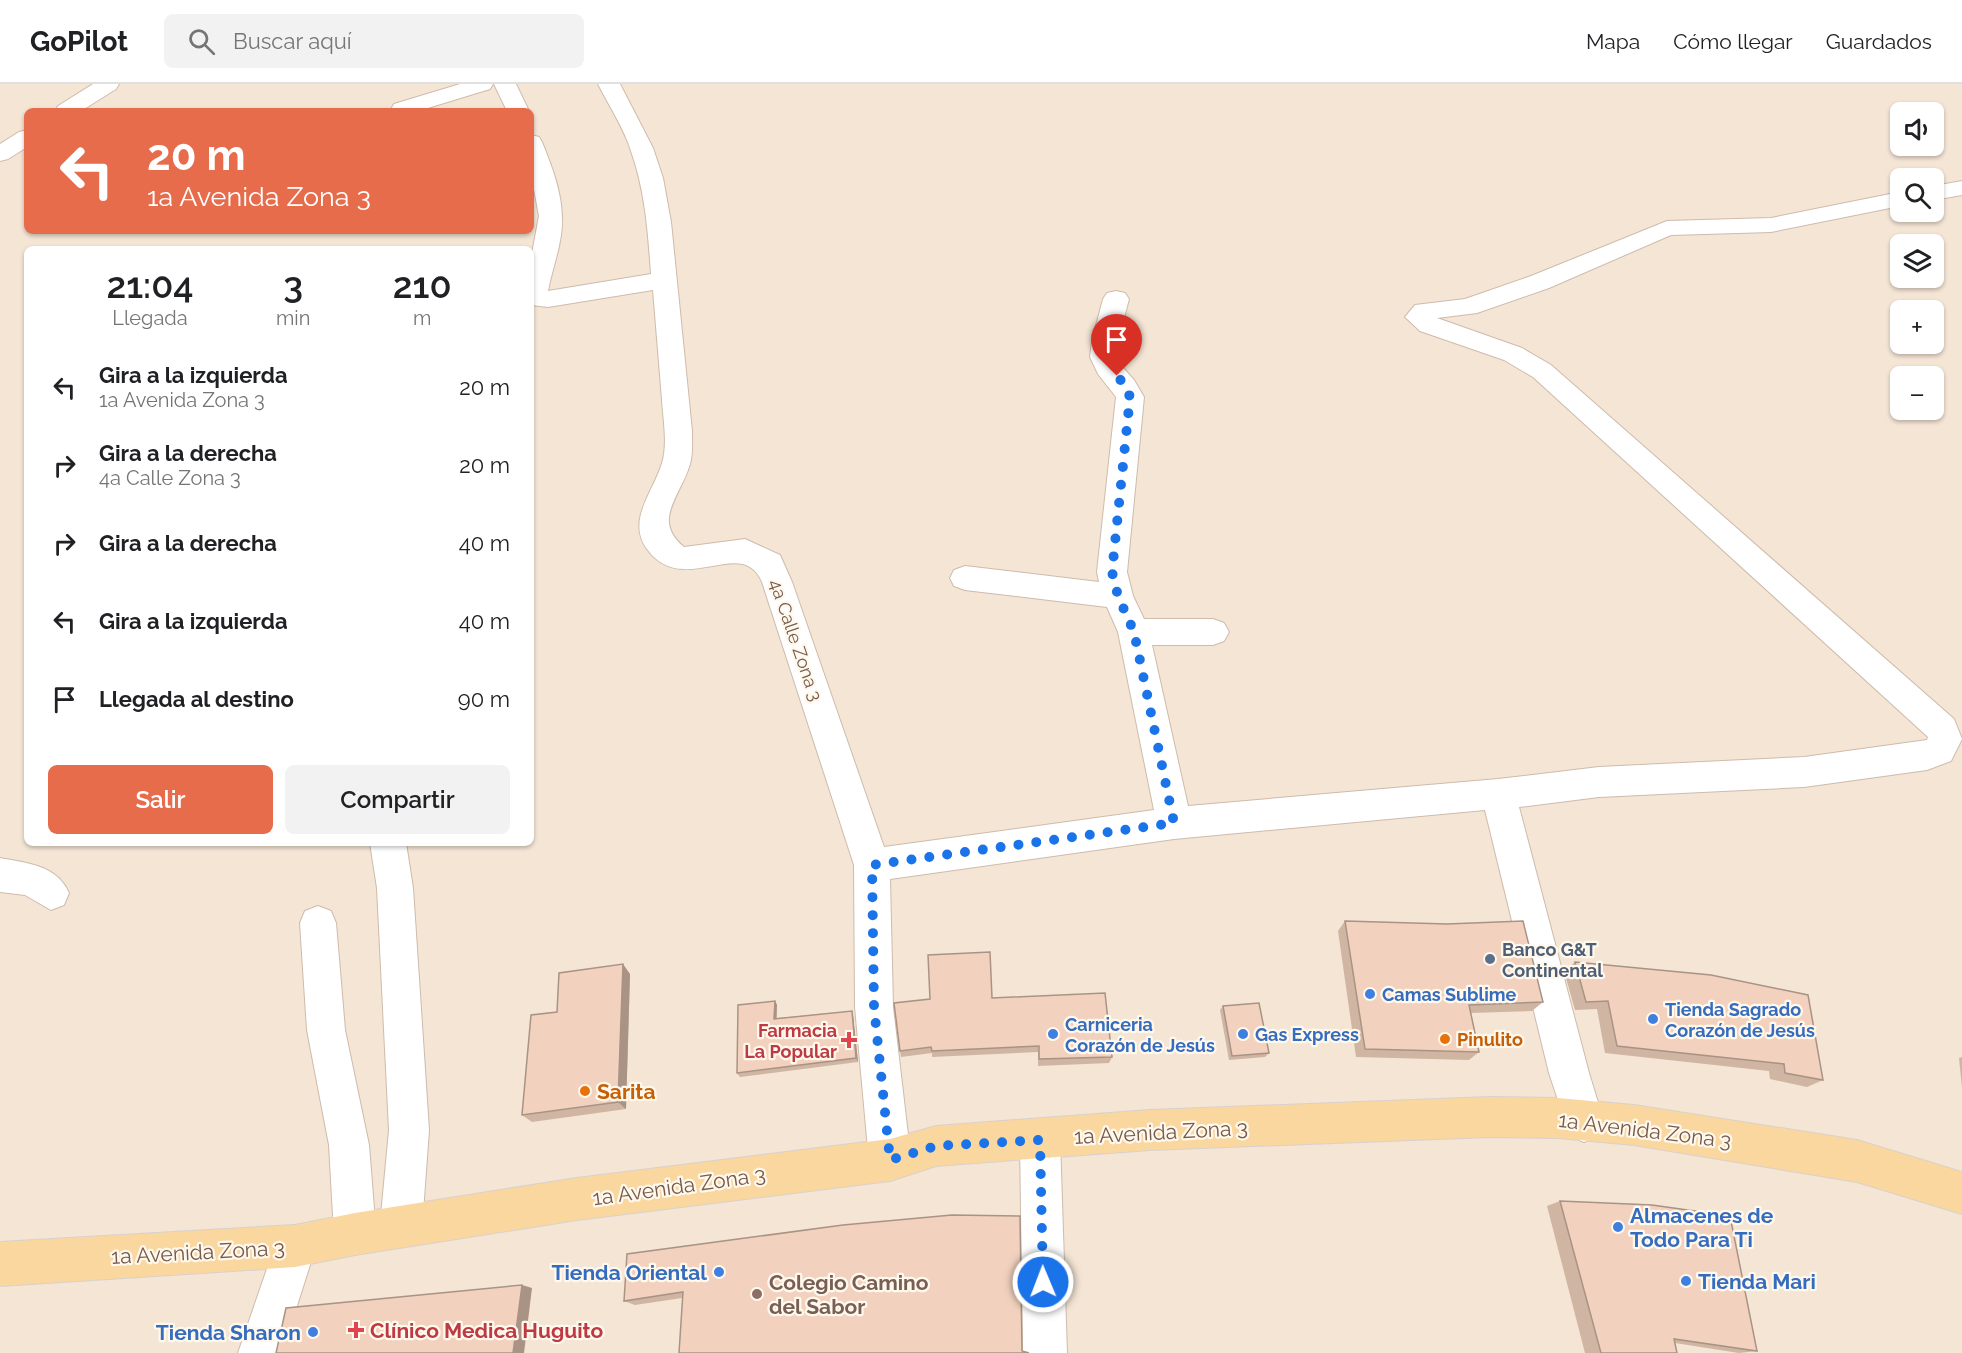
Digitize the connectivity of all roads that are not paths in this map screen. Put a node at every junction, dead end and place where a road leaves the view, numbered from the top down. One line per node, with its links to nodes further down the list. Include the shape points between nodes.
1 (108, 84): 5 (street)
2 (483, 84): 6 (street)
3 (505, 84): 7 (street)
4 (609, 84): 14 (street, 4a Calle Zona 3, via 642,148 651,178)
5 (71, 108)
6 (405, 108)
7 (517, 108)
8 (24, 139): 10 (street)
9 (534, 151): 14 (street, via 549,197 551,218 535,296 548,299)
10 (0, 154)
11 (1962, 188): 12 (street)
12 (1944, 192)
13 (1890, 201): 20 (street, via 1771,225 1667,228 1540,282 1468,307 1424,311 1418,317 1429,325 1513,354 1542,371)
14 (664, 280): 24 (street, 4a Calle Zona 3, via 678,430 677,462 653,519 658,542 679,559 745,550 769,563)
15 (1116, 299): 17 (street, via 1103,352 1106,364 1125,385 1130,397 1112,572)
16 (965, 578): 17 (street)
17 (1118, 596): 18 (street)
18 (1134, 632): 19 (street); 22 (street)
19 (1214, 632)
20 (1952, 728): 21 (street, via 1939,751 1916,757 1804,772 1599,782)
21 (1498, 794): 22 (street); 28 (street)
22 (1174, 823): 24 (street)
23 (388, 846): 32 (street, via 395,888 409,1130)
24 (872, 865): 30 (street, 4a Calle Zona 3, via 874,1007)
25 (0, 875): 26 (street, via 32,880)
26 (51, 893)
27 (318, 923): 33 (street, via 326,1030 350,1145)
28 (1584, 1122): 29 (main road, 1a Avenida Zona 3, via 1490,1117 1150,1130); 31 (main road, 1a Avenida Zona 3, via 1634,1125 1857,1161)
29 (1040, 1140): 30 (main road, 1a Avenida Zona 3, via 936,1146); 37 (street)
30 (890, 1160): 32 (main road, 1a Avenida Zona 3, via 578,1199)
31 (1962, 1193)
32 (401, 1226): 33 (main road, 1a Avenida Zona 3)
33 (355, 1234): 34 (main road, 1a Avenida Zona 3)
34 (295, 1246): 35 (main road, 1a Avenida Zona 3); 36 (street)
35 (0, 1264)
36 (260, 1353)
37 (1045, 1353)

